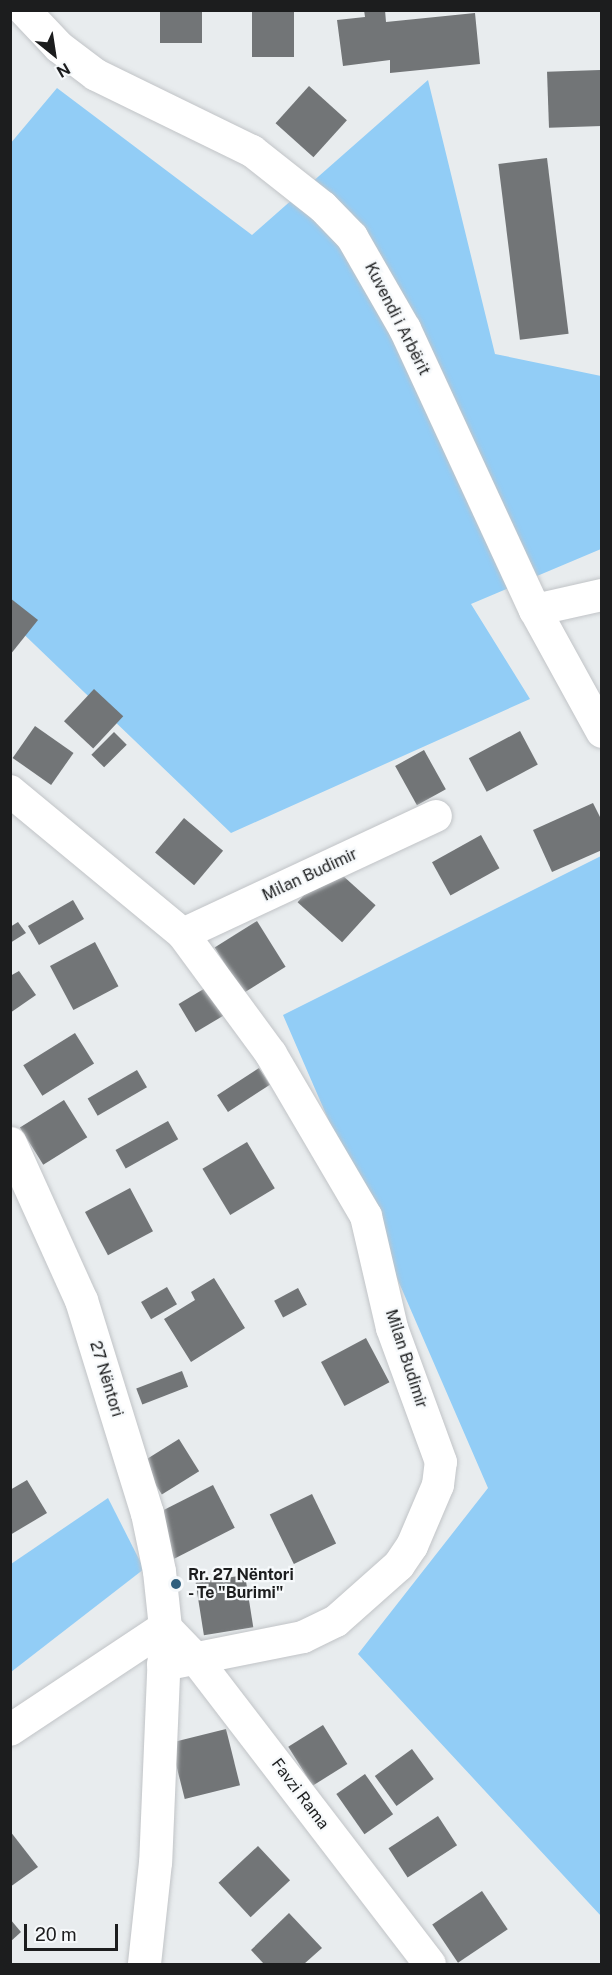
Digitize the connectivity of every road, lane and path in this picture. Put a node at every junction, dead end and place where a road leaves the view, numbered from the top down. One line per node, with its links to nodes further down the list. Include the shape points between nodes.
1 (24, 10): 3 (street, Kuvendi i Arbërit, via 59,47 96,75 252,152 323,207 352,237 405,329)
2 (602, 595): 3 (street)
3 (535, 610): 4 (street, Kuvendi i Arbërit)
4 (602, 732)
5 (10, 791): 7 (street, Milan Budimir)
6 (436, 816): 7 (street, Milan Budimir)
7 (183, 934): 10 (street, Milan Budimir, via 271,1054 366,1216 392,1328 441,1462 438,1485 412,1546 399,1565 336,1621 303,1637)
8 (10, 1143): 9 (street, 27 Nëntori, via 52,1226 106,1377 147,1513)
9 (165, 1627): 10 (street, Favzi Rama); 11 (street, 27 Nëntori); 12 (street)
10 (195, 1658): 11 (street, Milan Budimir); 14 (street, Favzi Rama)
11 (163, 1665): 13 (street, 27 Nëntori, via 155,1862)
12 (10, 1730)
13 (144, 1965)
14 (430, 1965)

